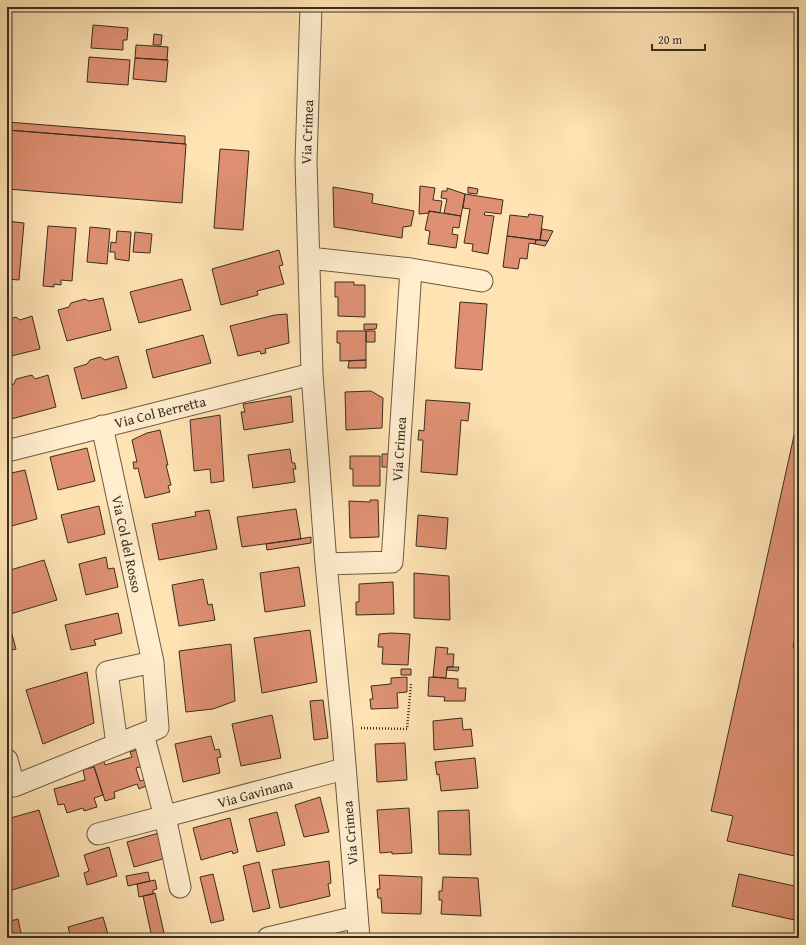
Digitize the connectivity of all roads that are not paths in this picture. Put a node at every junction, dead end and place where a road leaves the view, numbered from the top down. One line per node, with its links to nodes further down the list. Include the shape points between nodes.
1 (311, 7): 2 (street, Via Crimea, via 306,161)
2 (309, 258): 3 (street); 5 (street, Via Crimea)
3 (411, 269): 4 (street); 8 (street, Via Crimea, via 392,562)
4 (482, 281)
5 (312, 374): 6 (street, Via Col Berretta); 8 (street, Via Crimea)
6 (102, 426): 7 (street, Via Col Berretta); 9 (street, Via Col del Rosso)
7 (7, 451)
8 (326, 564): 13 (street, Via Crimea)
9 (153, 662): 10 (street, Via Col del Rosso, via 158,728); 11 (street, via 107,672)
10 (143, 734): 11 (street, Via Col del Rosso); 14 (street)
11 (117, 744): 12 (street, Via Col del Rosso, via 14,786)
12 (7, 760)
13 (344, 769): 14 (street, Via Gavinana); 17 (street, Via Crimea)
14 (165, 816): 15 (street, Via Gavinana); 16 (street)
15 (98, 834)
16 (180, 886)
17 (356, 917): 18 (street); 19 (street, Via Crimea)
18 (268, 938)
19 (359, 938)

